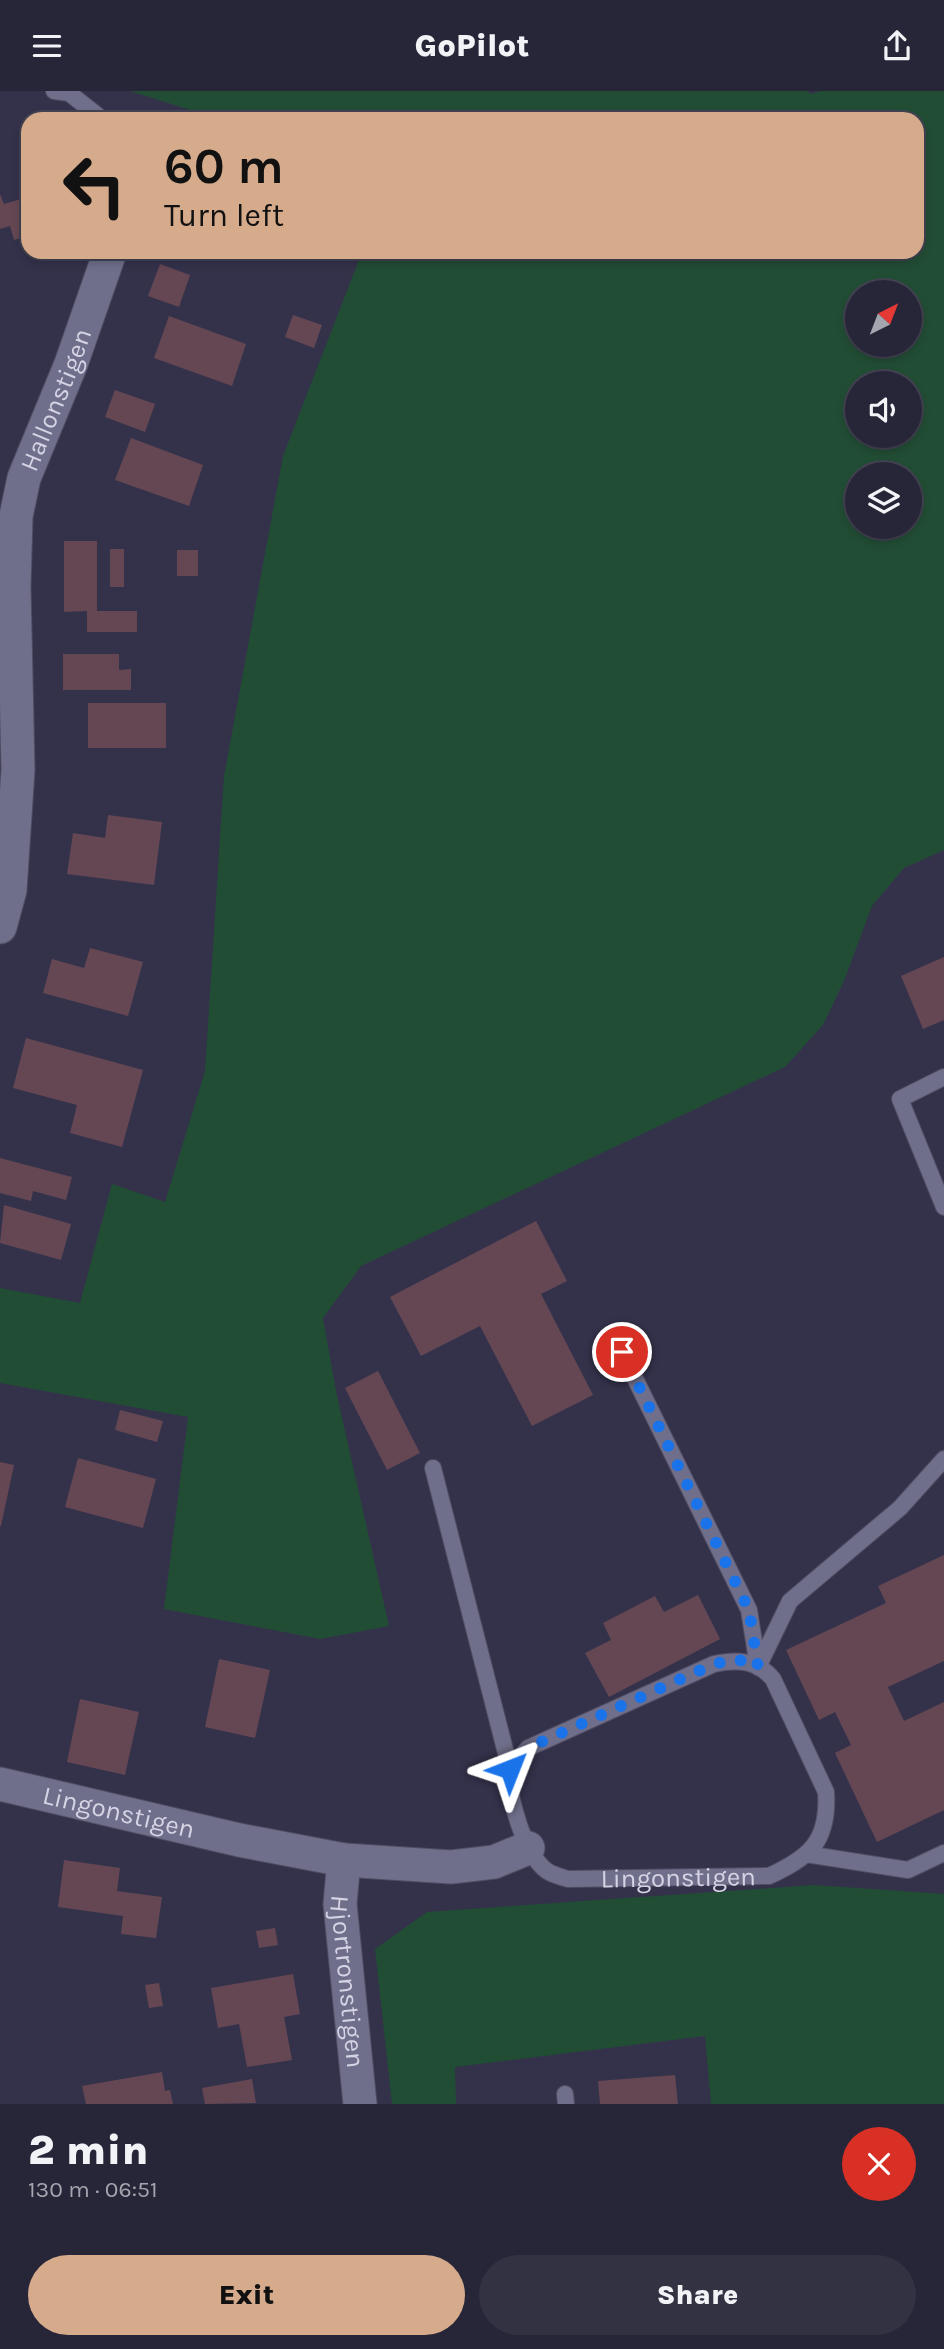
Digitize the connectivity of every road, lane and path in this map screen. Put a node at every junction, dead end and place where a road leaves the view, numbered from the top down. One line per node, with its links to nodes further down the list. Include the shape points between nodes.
1 (54, 91): 2 (lane, via 69,93)
2 (93, 112)
3 (108, 259): 4 (street, Hallonstigen, via 24,478 16,516 18,770 10,890)
4 (0, 927)
5 (944, 1077): 6 (lane, via 900,1099)
6 (944, 1207)
7 (622, 1352): 10 (lane, via 749,1610)
8 (944, 1459): 10 (lane, via 900,1508 790,1601)
9 (433, 1468): 11 (lane, Lingonstigen)
10 (758, 1667): 11 (lane, via 737,1659 714,1664 528,1748); 15 (lane, Lingonstigen, via 773,1679 826,1792 821,1839)
11 (510, 1769): 13 (lane, Lingonstigen, via 509,1784)
12 (0, 1784): 16 (street, Lingonstigen)
13 (528, 1848): 15 (lane, Lingonstigen, via 548,1872 568,1879 769,1876 797,1864); 16 (street, Lingonstigen, via 494,1862 451,1867)
14 (944, 1853): 15 (lane, via 908,1870)
15 (806, 1854)
16 (344, 1860): 17 (street, Hjortronstigen, via 340,1904)
17 (360, 2104)

